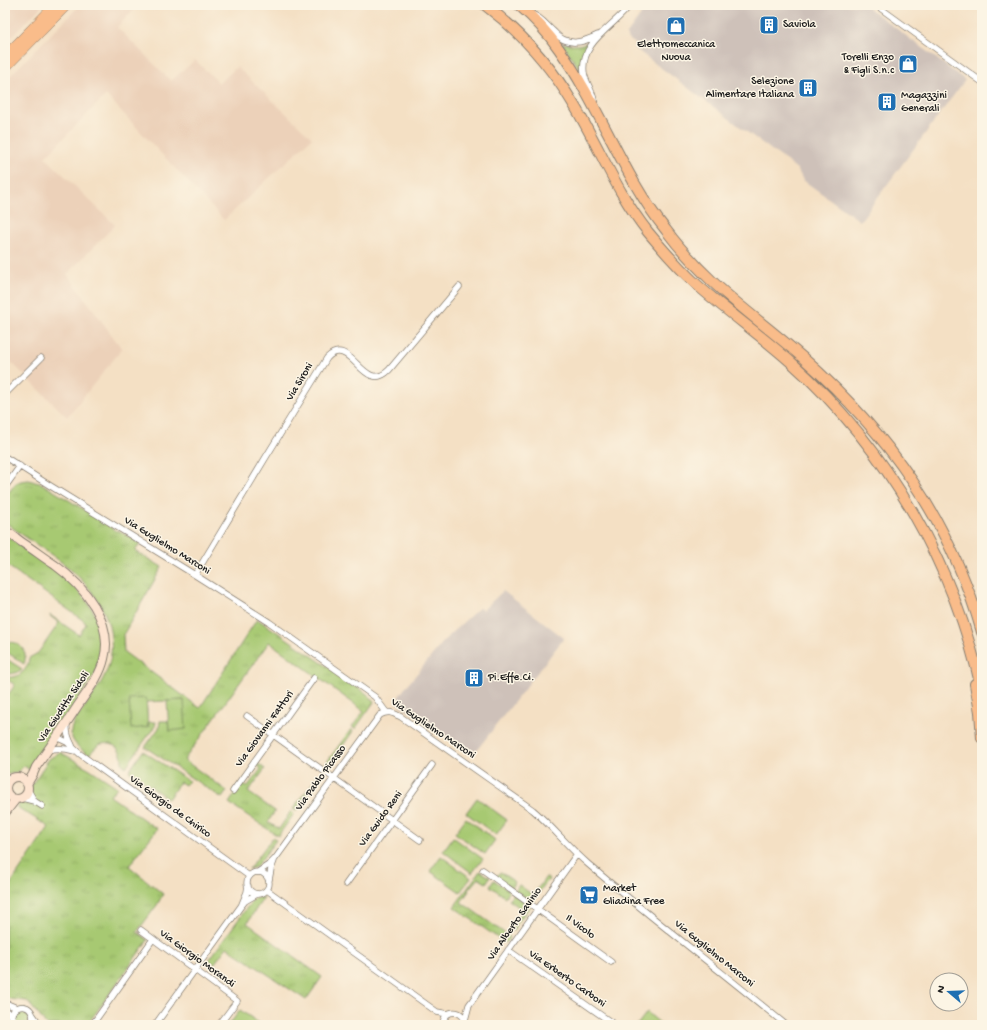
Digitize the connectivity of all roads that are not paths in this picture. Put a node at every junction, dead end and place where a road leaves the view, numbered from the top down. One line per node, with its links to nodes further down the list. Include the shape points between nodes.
1 (55, 5): 8 (main road)
2 (67, 5): 9 (main road)
3 (485, 5): 21 (highway, via 521,36 554,75 579,112 624,197 669,257 701,288 803,373 863,439 906,500)
4 (630, 5): 7 (street)
5 (876, 5): 10 (street)
6 (523, 8): 7 (street, via 539,17 562,39 578,42); 11 (highway, via 559,49)
7 (600, 34): 11 (street, via 588,52 584,68)
8 (5, 56)
9 (5, 68)
10 (982, 82)
11 (595, 110): 19 (highway, via 640,193 670,236 710,280 807,361 865,420 890,448 913,481)
12 (459, 286): 20 (street, Via Sironi, via 382,376 372,376 342,353 336,352 329,356)
13 (41, 358): 14 (street)
14 (5, 394)
15 (5, 457): 16 (street, Via Guglielmo Marconi)
16 (20, 466): 17 (street); 20 (street, Via Guglielmo Marconi)
17 (5, 487)
18 (6, 530): 28 (street, Via Giuditta Sidoli, via 71,578 91,601 102,624 106,646 102,665 96,680)
19 (951, 550): 22 (highway, via 969,580); 23 (highway, via 971,597)
20 (195, 575): 26 (street, Via Guglielmo Marconi, via 269,622 375,697)
21 (949, 586): 25 (highway, via 967,635); 31 (highway, via 978,698)
22 (982, 614)
23 (982, 632)
24 (314, 678): 29 (street, Via Giovanni Fattori)
25 (982, 692)
26 (386, 712): 37 (street, Via Pablo Picasso, via 378,717); 48 (street, Via Guglielmo Marconi, via 401,717 533,810)
27 (247, 716): 29 (street)
28 (68, 721): 30 (street, Via Giuditta Sidoli); 33 (street, Via Giorgio de Chirico, via 68,737)
29 (273, 735): 37 (street); 40 (street, Via Giovanni Fattori)
30 (56, 737): 32 (street, Via Giuditta Sidoli); 33 (street, via 64,746)
31 (982, 738)
32 (48, 750): 33 (street, Via Giorgio de Chirico, via 59,748); 35 (street, Via Giuditta Sidoli)
33 (78, 753): 52 (street, Via Giorgio de Chirico)
34 (432, 765): 46 (street, Via Guido Reni)
35 (36, 767): 36 (street, Via Giuditta Sidoli, via 27,775); 38 (street, Via Giuditta Sidoli)
36 (12, 778): 38 (street, via 24,780); 39 (street, Via Giuditta Sidoli)
37 (333, 778): 46 (street); 49 (street, Via Pablo Picasso)
38 (27, 787): 41 (street, Via Giuditta Sidoli, via 25,796); 42 (street)
39 (6, 789): 41 (street, via 12,798); 43 (street, Via Giuditta Sidoli, via 8,799)
40 (232, 791)
41 (19, 798): 42 (street); 45 (street, Via Giuditta Sidoli)
42 (35, 802): 44 (street)
43 (5, 806)
44 (42, 806)
45 (5, 813)
46 (392, 820): 47 (street); 54 (street, Via Guido Reni)
47 (420, 840)
48 (576, 854): 59 (street, Via Alberto Savinio); 83 (street, Via Guglielmo Marconi)
49 (275, 859): 51 (street, Via Pablo Picasso); 53 (street, Via Pablo Picasso)
50 (483, 870): 59 (street, Il Vicolo)
51 (258, 872): 52 (street); 53 (street, via 265,874)
52 (249, 876): 55 (street)
53 (269, 881): 56 (street)
54 (346, 884)
55 (248, 886): 57 (street); 58 (street)
56 (266, 890): 57 (street); 69 (street)
57 (257, 894): 58 (street)
58 (241, 906): 64 (street)
59 (537, 909): 62 (street, Via Alberto Savinio); 63 (street, Il Vicolo)
60 (140, 930): 61 (street, Via Giorgio Morandi)
61 (153, 939): 64 (street, Via Giorgio Morandi); 79 (street)
62 (508, 950): 66 (street, Via Alberto Savinio); 82 (street, Via Erberto Carboni)
63 (611, 962)
64 (195, 970): 80 (street); 81 (street, Via Giorgio Morandi, via 237,1001)
65 (5, 1003): 67 (street)
66 (469, 1005): 70 (street); 74 (street)
67 (17, 1008): 72 (street, via 27,1007); 73 (street)
68 (5, 1010): 73 (street)
69 (437, 1012): 71 (street); 75 (street)
70 (456, 1012): 71 (street); 74 (street, via 462,1015)
71 (448, 1014): 75 (street)
72 (33, 1015): 77 (street); 78 (street)
73 (12, 1017): 76 (street)
74 (465, 1022)
75 (443, 1024)
76 (14, 1025)
77 (30, 1025)
78 (40, 1025)
79 (92, 1025)
80 (155, 1025)
81 (219, 1025)
82 (615, 1025)
83 (786, 1025)

